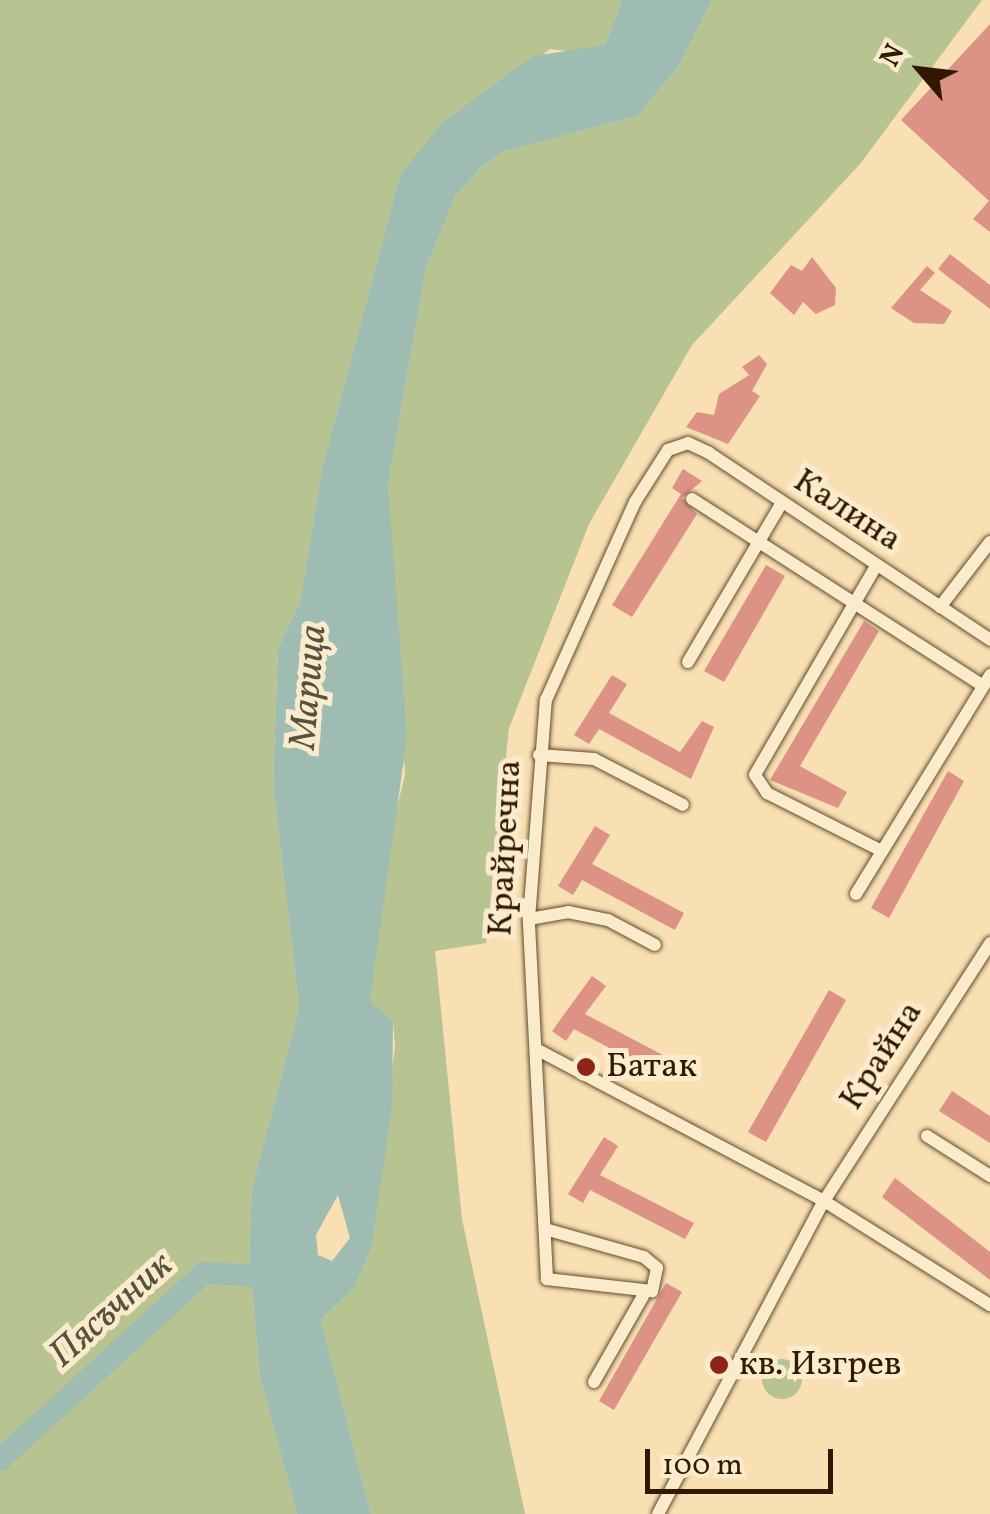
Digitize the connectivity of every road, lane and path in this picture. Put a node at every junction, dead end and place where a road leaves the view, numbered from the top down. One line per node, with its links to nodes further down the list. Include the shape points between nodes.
1 (668, 450): 3 (street, Калина, via 688,444 709,453); 12 (street, Крайречна, via 634,502 546,700)
2 (692, 500): 5 (street)
3 (781, 504): 5 (street); 6 (street, Калина)
4 (990, 542): 8 (street)
5 (758, 543): 7 (street); 10 (street)
6 (876, 566): 7 (street); 8 (street, Калина)
7 (854, 604): 11 (street); 14 (street, via 756,775 767,793)
8 (940, 607): 9 (street, Калина)
9 (990, 640)
10 (688, 662)
11 (986, 681): 14 (street)
12 (539, 755): 13 (street, via 594,759); 16 (street, Крайречна)
13 (683, 805)
14 (880, 850): 15 (street)
15 (856, 894)
16 (529, 920): 18 (street, via 568,912 608,920); 19 (street, Крайречна)
17 (990, 943): 22 (street, Крайна)
18 (655, 945)
19 (538, 1050): 22 (street); 23 (street, Крайречна)
20 (927, 1136): 21 (street)
21 (990, 1176)
22 (824, 1201): 25 (street); 27 (street)
23 (545, 1229): 24 (street, Крайречна, via 547,1278); 24 (street, via 644,1258 658,1278)
24 (643, 1296): 26 (street)
25 (990, 1305)
26 (594, 1382)
27 (675, 1486): 28 (street); 29 (street)
28 (658, 1514)
29 (668, 1514)

